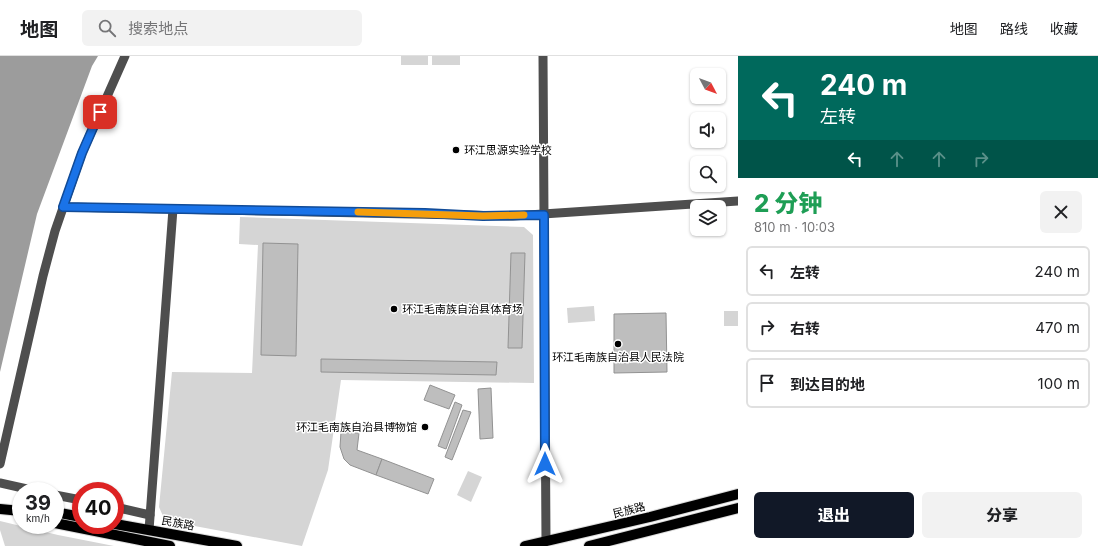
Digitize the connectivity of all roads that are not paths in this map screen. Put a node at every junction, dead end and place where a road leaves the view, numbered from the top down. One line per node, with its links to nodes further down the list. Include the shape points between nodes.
1 (125, 56): 4 (street, via 82,153)
2 (543, 56): 6 (street)
3 (738, 201): 6 (street)
4 (63, 207): 5 (street); 7 (street, via 43,276)
5 (173, 209): 6 (street); 13 (street)
6 (544, 215): 17 (street)
7 (0, 464)
8 (0, 483): 9 (street)
9 (12, 486)
10 (738, 494): 17 (main road, 民族路)
11 (738, 508): 21 (main road)
12 (124, 510): 13 (street)
13 (150, 515): 16 (street)
14 (64, 525): 18 (main road)
15 (124, 526): 16 (main road, 民族路)
16 (149, 530): 19 (main road, 民族路)
17 (546, 542): 20 (main road, 民族路)
18 (170, 546)
19 (237, 546)
20 (525, 546)
21 (589, 546)

